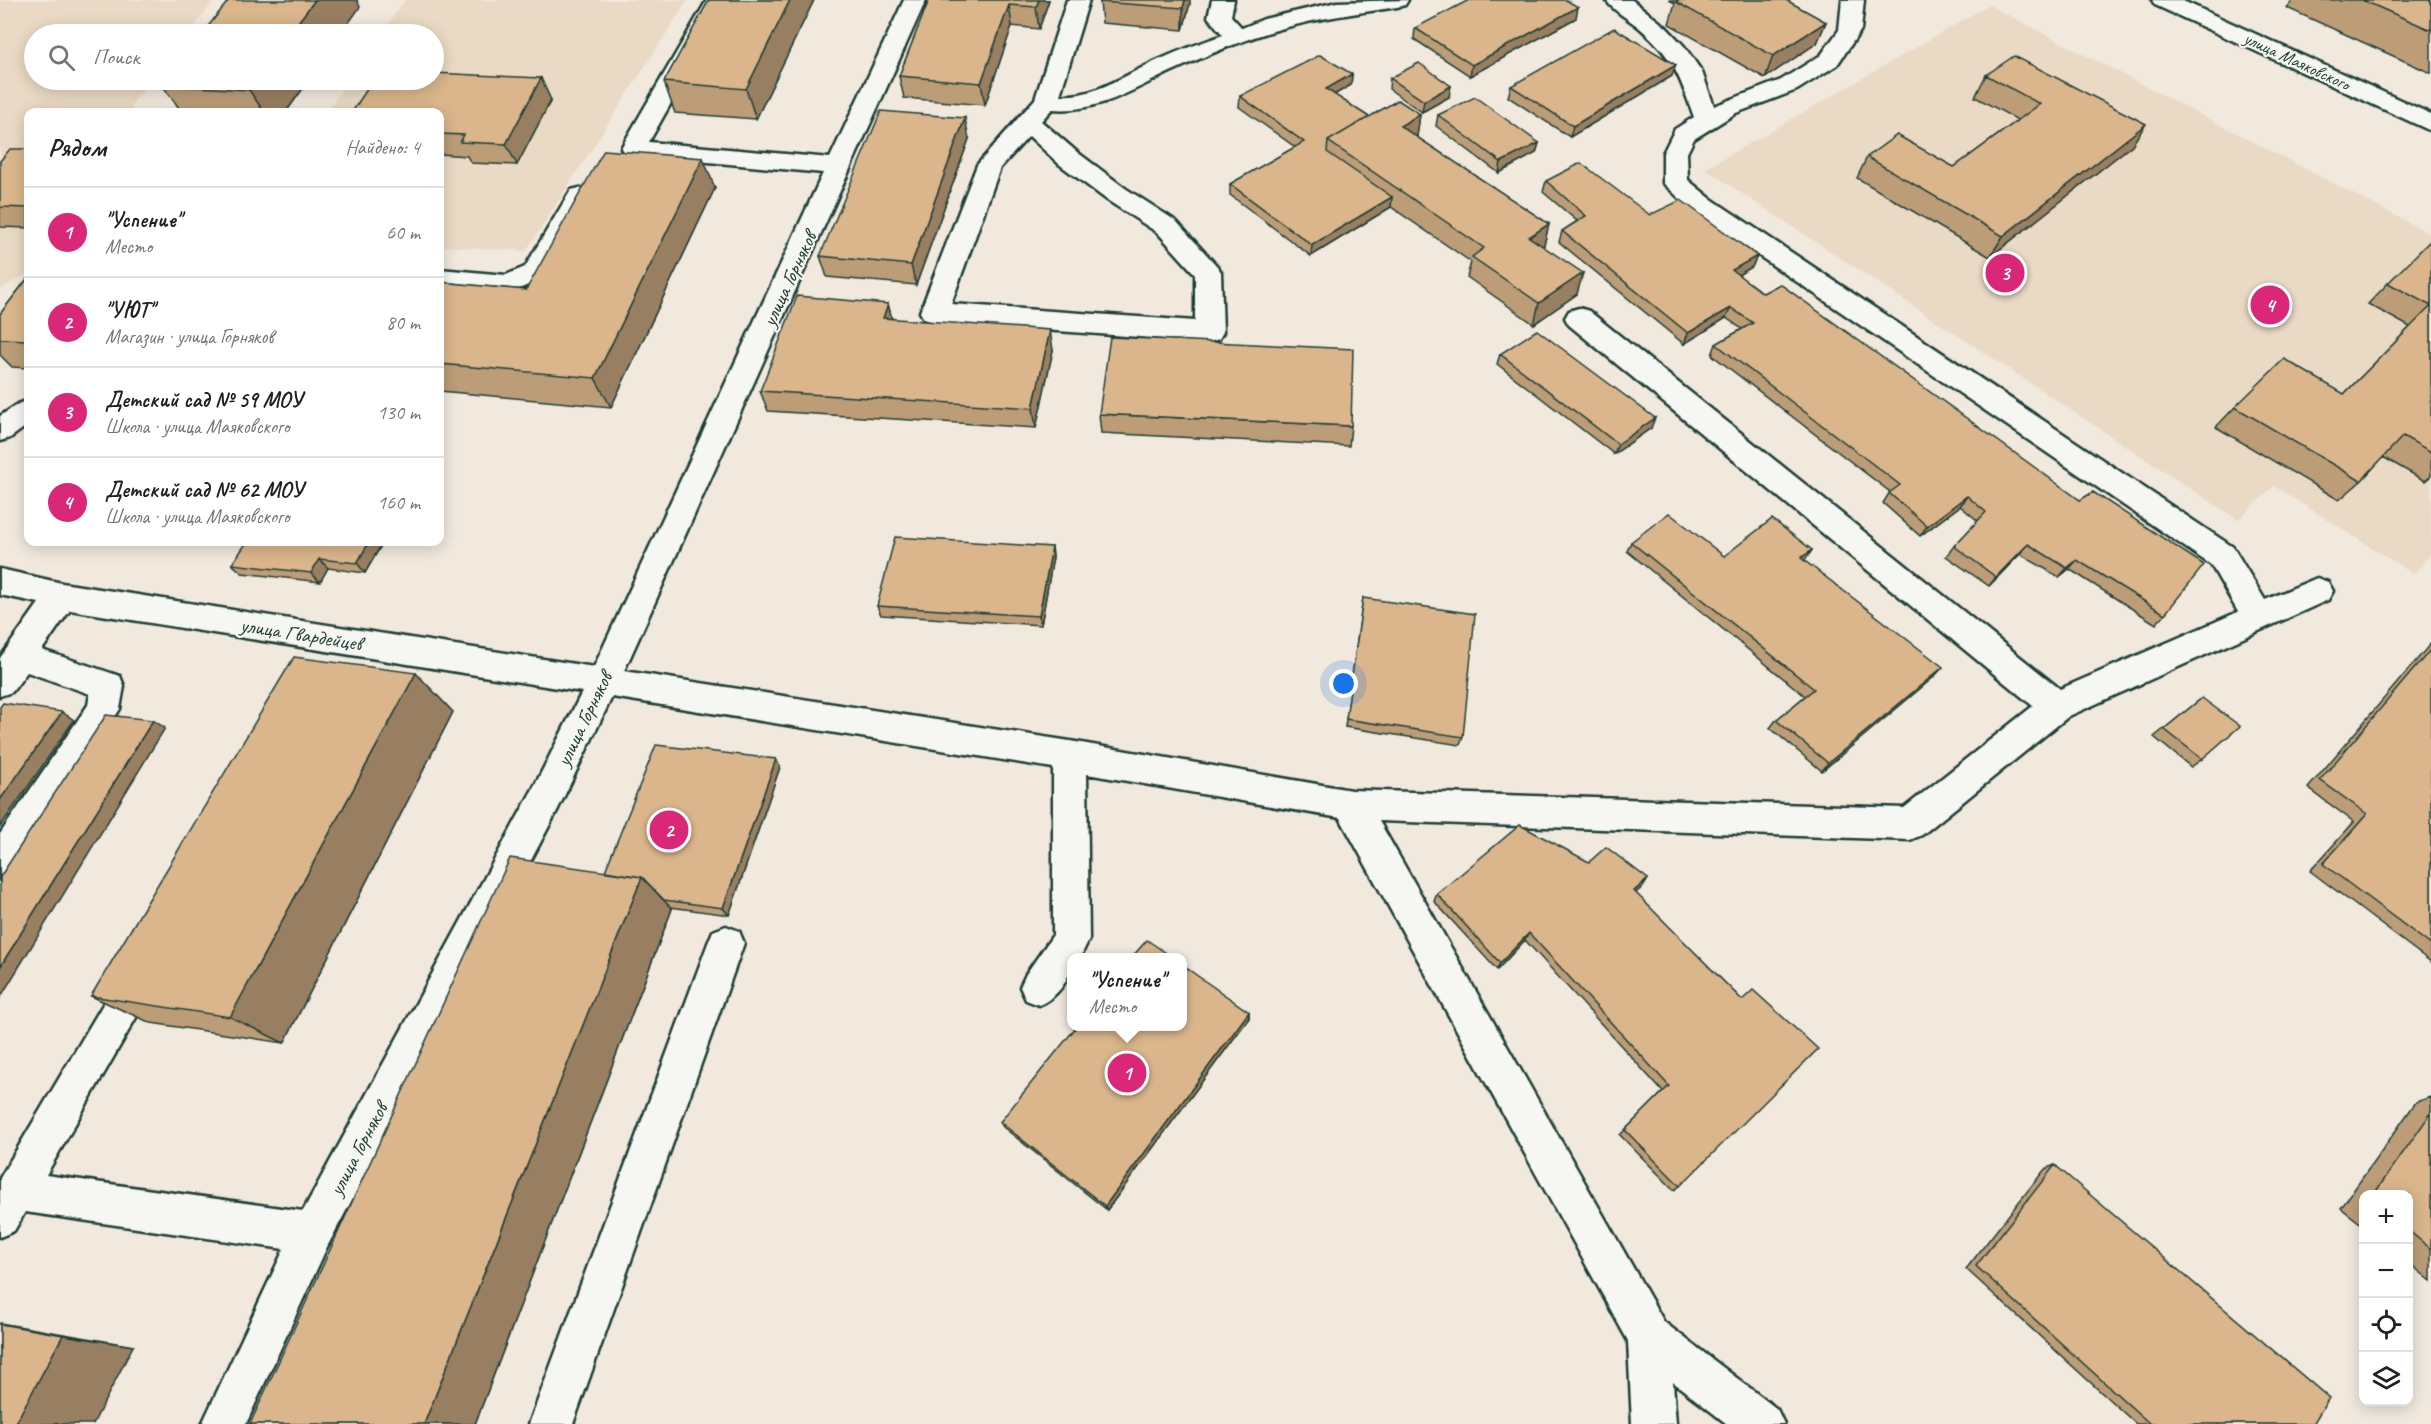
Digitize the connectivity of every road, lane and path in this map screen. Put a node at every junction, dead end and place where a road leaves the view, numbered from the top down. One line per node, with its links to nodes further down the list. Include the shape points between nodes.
1 (718, 0): 14 (street, via 624,153)
2 (915, 0): 14 (street, улица Горняков)
3 (1078, 0): 10 (street)
4 (1223, 0): 9 (street, via 1219,18)
5 (1397, 0): 9 (street, via 1308,15)
6 (1617, 0): 11 (street, via 1647,22 1680,56)
7 (1853, 0): 11 (street, via 1850,30 1829,60 1789,85 1728,108)
8 (2163, 0): 13 (street, улица Маяковского)
9 (1238, 37): 10 (street, via 1170,63 1095,99 1071,103)
10 (1046, 101): 12 (street)
11 (1708, 120): 23 (street, via 1684,134 1676,153 1676,183 1701,204 2222,556)
12 (1028, 122): 12 (street, via 989,165 934,312 1209,332 1208,272 1167,227 1084,170)
13 (2431, 123)
14 (840, 167): 26 (street, улица Горняков)
15 (590, 178): 16 (street, via 534,273 509,284)
16 (444, 278)
17 (1579, 318): 27 (street)
18 (24, 414): 19 (street)
19 (0, 430)
20 (0, 582): 22 (street, улица Гвардейцев)
21 (2317, 591): 23 (street, улица Гвардейцев)
22 (62, 597): 24 (street); 26 (street, улица Гвардейцев)
23 (2258, 617): 27 (street, улица Гвардейцев)
24 (20, 656): 25 (street); 30 (street, via 108,686 104,709)
25 (0, 682)
26 (603, 682): 28 (street, улица Гвардейцев); 35 (street, улица Горняков, via 546,798)
27 (2057, 706): 29 (street, улица Гвардейцев, via 1910,824)
28 (1070, 756): 29 (street, улица Гвардейцев); 33 (street, via 1071,939)
29 (1351, 805): 36 (street)
30 (0, 864)
31 (159, 942): 34 (street)
32 (726, 943): 38 (street)
33 (1039, 987)
34 (8, 1204): 35 (street)
35 (313, 1233): 37 (street, улица Горняков)
36 (1649, 1337): 39 (street); 40 (street)
37 (224, 1424)
38 (551, 1424)
39 (1654, 1424)
40 (1762, 1424)

